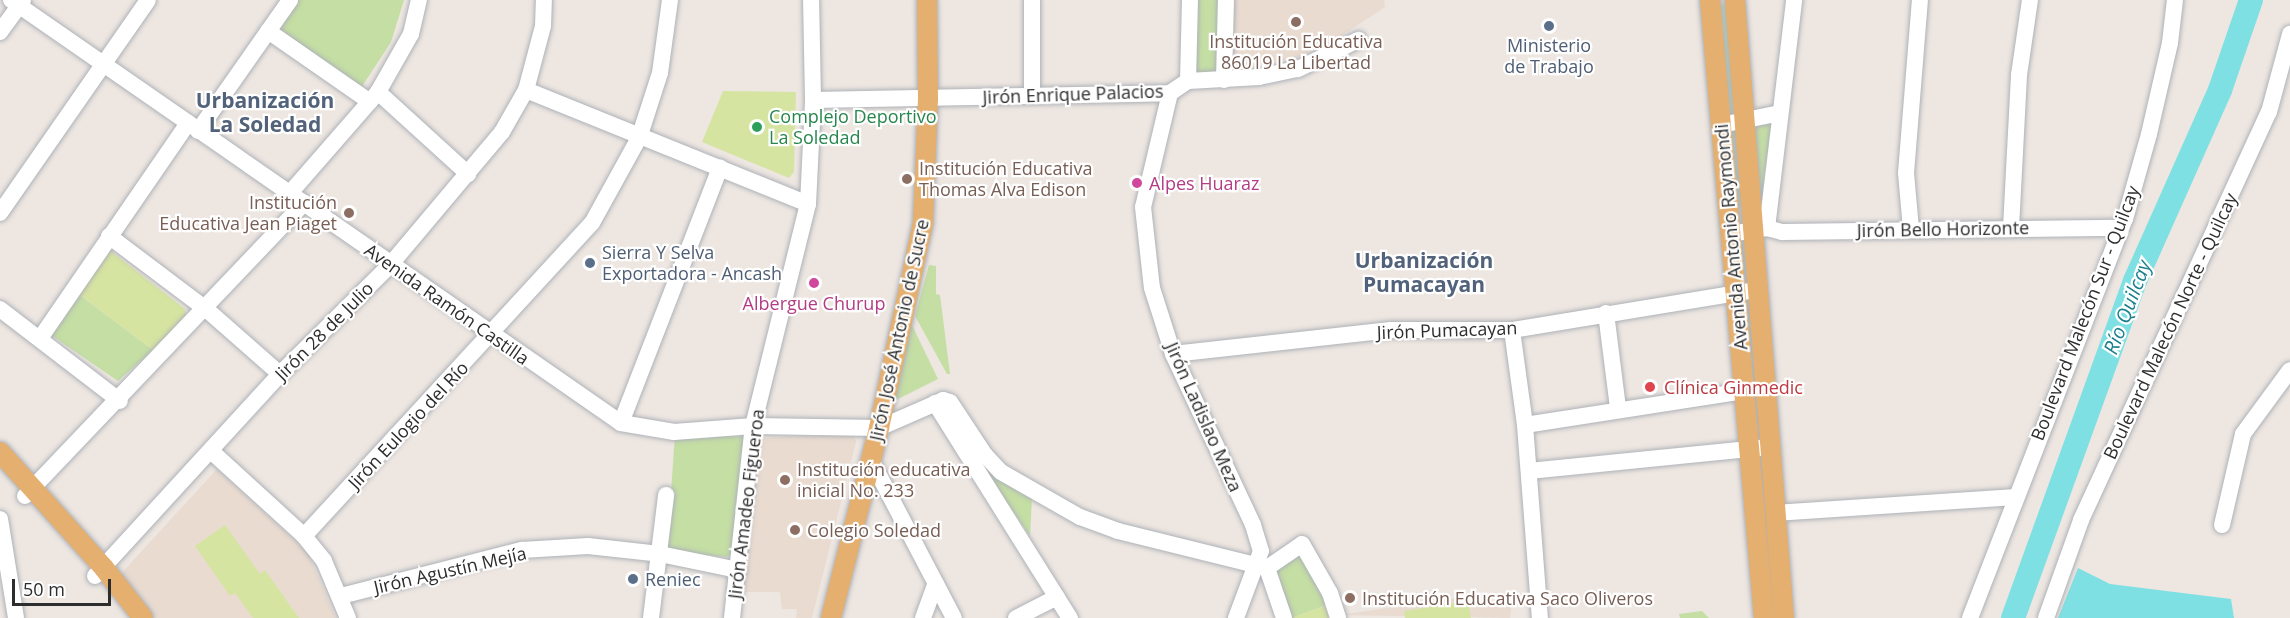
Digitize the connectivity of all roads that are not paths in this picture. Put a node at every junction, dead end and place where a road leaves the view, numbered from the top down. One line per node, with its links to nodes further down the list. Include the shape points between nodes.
1 (148, 0): 22 (street)
2 (290, 0): 18 (street)
3 (419, 0): 28 (street, via 411,34)
4 (544, 0): 25 (street, Jirón 28 de Julio, via 543,26)
5 (670, 0): 35 (street, Jirón Eulogio del Río, via 660,73)
6 (811, 0): 30 (street, Jirón Amadeo Figueroa)
7 (927, 0): 29 (main road, Jirón José Antonio de Sucre)
8 (1032, 0): 27 (street)
9 (1190, 0): 24 (street)
10 (1226, 0): 23 (street)
11 (1710, 0): 33 (main road, Avenida Antonio Raymondi)
12 (1735, 0): 32 (main road, Avenida Antonio Raymondi)
13 (1794, 0): 31 (street)
14 (1920, 0): 45 (street, via 1906,173)
15 (2030, 0): 42 (street, via 2019,75)
16 (2175, 0): 43 (street, Boulevard Malecón Sur - Quilcay, via 2152,123)
17 (18, 2): 19 (street); 22 (street, Avenida Ramón Castilla)
18 (268, 31): 28 (street); 34 (street)
19 (0, 32)
20 (2290, 34): 105 (street, Boulevard Malecón Norte - Quilcay, via 2269,112 2081,520)
21 (1358, 40): 23 (street, Jirón Enrique Palacios, via 1298,69)
22 (104, 65): 34 (street, Avenida Ramón Castilla); 41 (street)
23 (1224, 80): 24 (street, Jirón Enrique Palacios)
24 (1188, 81): 26 (street, Jirón Enrique Palacios)
25 (526, 90): 35 (street); 37 (street, Jirón 28 de Julio, via 502,132)
26 (1170, 93): 27 (street, Jirón Enrique Palacios); 57 (street, Jirón Ladislao Meza, via 1143,207 1152,288)
27 (1032, 95): 29 (street, Jirón Enrique Palacios)
28 (374, 97): 37 (street); 38 (street)
29 (928, 99): 30 (street, Jirón Enrique Palacios); 67 (main road, Jirón José Antonio de Sucre, via 923,222)
30 (813, 100): 40 (street, Jirón Amadeo Figueroa)
31 (1780, 113): 32 (street); 44 (street)
32 (1744, 120): 33 (street); 44 (main road, Avenida Antonio Raymondi)
33 (1720, 125): 46 (main road, Avenida Antonio Raymondi)
34 (193, 127): 38 (street, Avenida Ramón Castilla); 47 (street)
35 (639, 138): 36 (street); 55 (street, Jirón Eulogio del Río, via 592,223)
36 (720, 168): 40 (street); 64 (street)
37 (468, 174): 48 (street, Jirón 28 de Julio)
38 (290, 193): 39 (street, Avenida Ramón Castilla)
39 (304, 203): 48 (street, Avenida Ramón Castilla); 52 (street)
40 (808, 204): 66 (street, Jirón Amadeo Figueroa)
41 (0, 213)
42 (2011, 228): 43 (street, Jirón Bello Horizonte); 45 (street, Jirón Bello Horizonte)
43 (2121, 228): 75 (street, Boulevard Malecón Sur - Quilcay)
44 (1759, 229): 45 (street, Jirón Bello Horizonte); 46 (street, Jirón Bello Horizonte); 49 (main road, Avenida Antonio Raymondi)
45 (1911, 229)
46 (1730, 234): 50 (main road, Avenida Antonio Raymondi)
47 (109, 236): 52 (street); 56 (street)
48 (390, 265): 55 (street, Avenida Ramón Castilla); 59 (street, Jirón 28 de Julio)
49 (1755, 290): 50 (street, Jirón Pumacayan); 68 (main road, Avenida Antonio Raymondi)
50 (1735, 292): 53 (street, Jirón Pumacayan); 60 (main road, Avenida Antonio Raymondi)
51 (0, 309): 56 (street)
52 (206, 309): 59 (street); 61 (street)
53 (1606, 313): 54 (street, Jirón Pumacayan); 63 (street)
54 (1512, 330): 57 (street, Jirón Pumacayan, via 1391,330); 65 (street)
55 (492, 336): 64 (street, Avenida Ramón Castilla); 79 (street, Jirón Eulogio del Río)
56 (40, 337): 61 (street)
57 (1173, 354): 81 (street, Jirón Ladislao Meza, via 1253,525)
58 (2290, 370): 78 (street, via 2243,434)
59 (280, 374): 69 (street, Jirón 28 de Julio)
60 (1745, 391): 63 (street); 68 (main road, Avenida Antonio Raymondi)
61 (120, 401): 73 (street)
62 (935, 403): 67 (street, Avenida Ramón Castilla); 81 (street, via 950,402 1002,472 1047,502 1118,531); 86 (street)
63 (1618, 408): 65 (street)
64 (621, 423): 66 (street, Avenida Ramón Castilla, via 674,432)
65 (1525, 425): 72 (street)
66 (753, 426): 67 (street, Avenida Ramón Castilla); 82 (street, Jirón Amadeo Figueroa)
67 (879, 428): 71 (main road, Jirón José Antonio de Sucre)
68 (1760, 448): 72 (street); 76 (main road, Avenida Antonio Raymondi); 102 (main road, Avenida Antonio Raymondi)
69 (211, 451): 79 (street); 83 (street, Jirón 28 de Julio)
70 (0, 457): 73 (main road)
71 (871, 459): 84 (street); 93 (main road, Jirón José Antonio de Sucre)
72 (1529, 471): 101 (street)
73 (30, 493): 83 (main road)
74 (666, 495): 80 (street)
75 (2015, 497): 76 (street); 104 (street, Boulevard Malecón Sur - Quilcay)
76 (1775, 513): 103 (main road, Avenida Antonio Raymondi)
77 (0, 519): 87 (street)
78 (2222, 525)
79 (304, 536): 85 (street, via 324,561)
80 (660, 554): 82 (street, Jirón Agustín Mejía); 85 (street, Jirón Agustín Mejía, via 588,546 522,550); 91 (street)
81 (1263, 566): 98 (street); 99 (street, Jirón Ladislao Meza); 100 (street, via 1302,544 1330,593)
82 (738, 570): 92 (street, Jirón Amadeo Figueroa)
83 (99, 572): 88 (main road); 89 (main road)
84 (936, 583): 94 (street); 95 (street)
85 (341, 596): 90 (street)
86 (1057, 597): 96 (street); 97 (street)
87 (16, 618)
88 (129, 618)
89 (143, 618)
90 (348, 618)
91 (651, 618)
92 (732, 618)
93 (831, 618)
94 (923, 618)
95 (954, 618)
96 (1016, 618)
97 (1070, 618)
98 (1236, 618)
99 (1284, 618)
100 (1338, 618)
101 (1540, 618)
102 (1764, 618)
103 (1784, 618)
104 (1970, 618)
105 (2046, 618)

